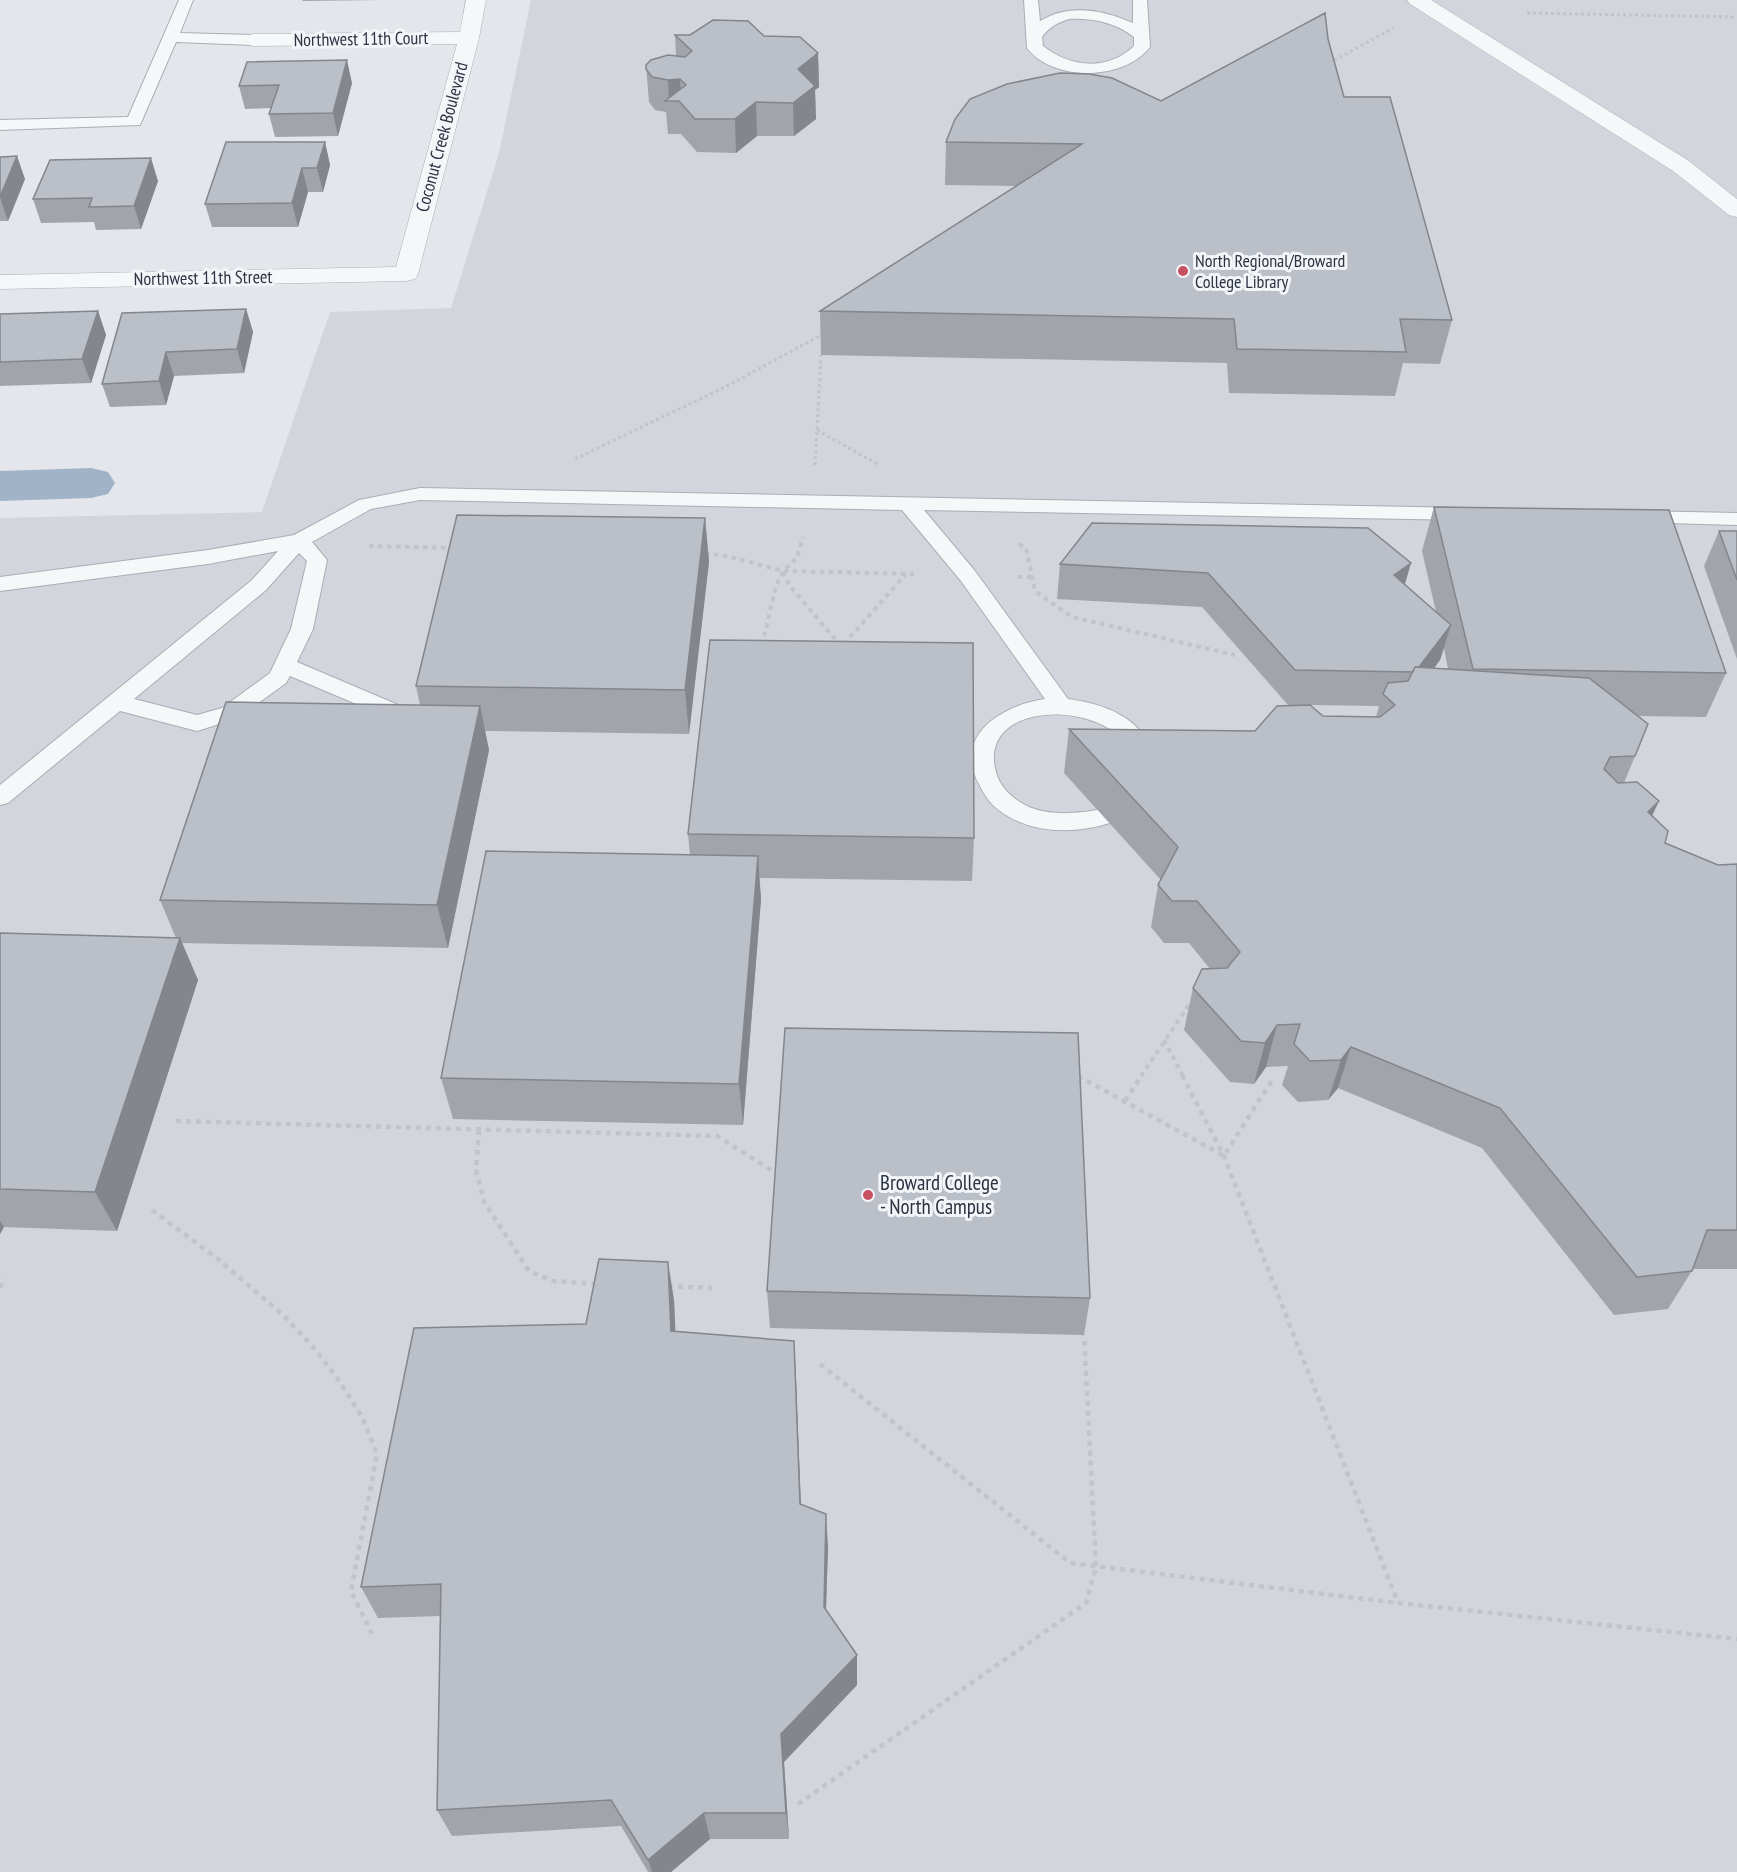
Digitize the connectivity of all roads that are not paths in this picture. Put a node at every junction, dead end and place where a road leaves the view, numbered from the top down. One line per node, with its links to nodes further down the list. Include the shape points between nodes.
1 (186, 0): 9 (lane)
2 (476, 0): 10 (street, Coconut Creek Boulevard)
3 (1032, 0): 11 (lane)
4 (1074, 0): 6 (lane)
5 (1140, 0): 8 (lane)
6 (1092, 1)
7 (1424, 4): 14 (street, via 1681,166)
8 (1141, 35): 11 (lane, via 1130,25 1089,14 1050,20); 11 (lane, via 1142,47 1134,57 1094,68 1058,63 1035,48)
9 (170, 37): 12 (lane); 13 (lane, via 134,122)
10 (469, 38): 12 (street, Northwest 11th Court); 15 (street, Coconut Creek Boulevard)
11 (1033, 39)
12 (253, 40)
13 (0, 125)
14 (1737, 210)
15 (406, 274): 16 (street, Northwest 11th Street)
16 (0, 282)
17 (907, 503): 18 (lane); 21 (lane, via 420,494 366,504); 25 (lane, via 968,576)
18 (1486, 514)
19 (1617, 517): 20 (lane)
20 (1737, 519)
21 (299, 541): 22 (lane); 23 (lane, via 317,560 302,629); 24 (lane, via 259,585)
22 (0, 584)
23 (285, 664): 24 (lane, via 278,678 230,713 197,723); 26 (lane)
24 (115, 702): 28 (lane)
25 (1061, 705): 27 (lane, via 1087,708 1110,717 1129,731 1141,748); 29 (lane, via 1034,708 993,731 983,749 983,768 991,788 1008,805 1032,817 1059,823)
26 (395, 712)
27 (1145, 772)
28 (0, 797)
29 (1102, 817)

